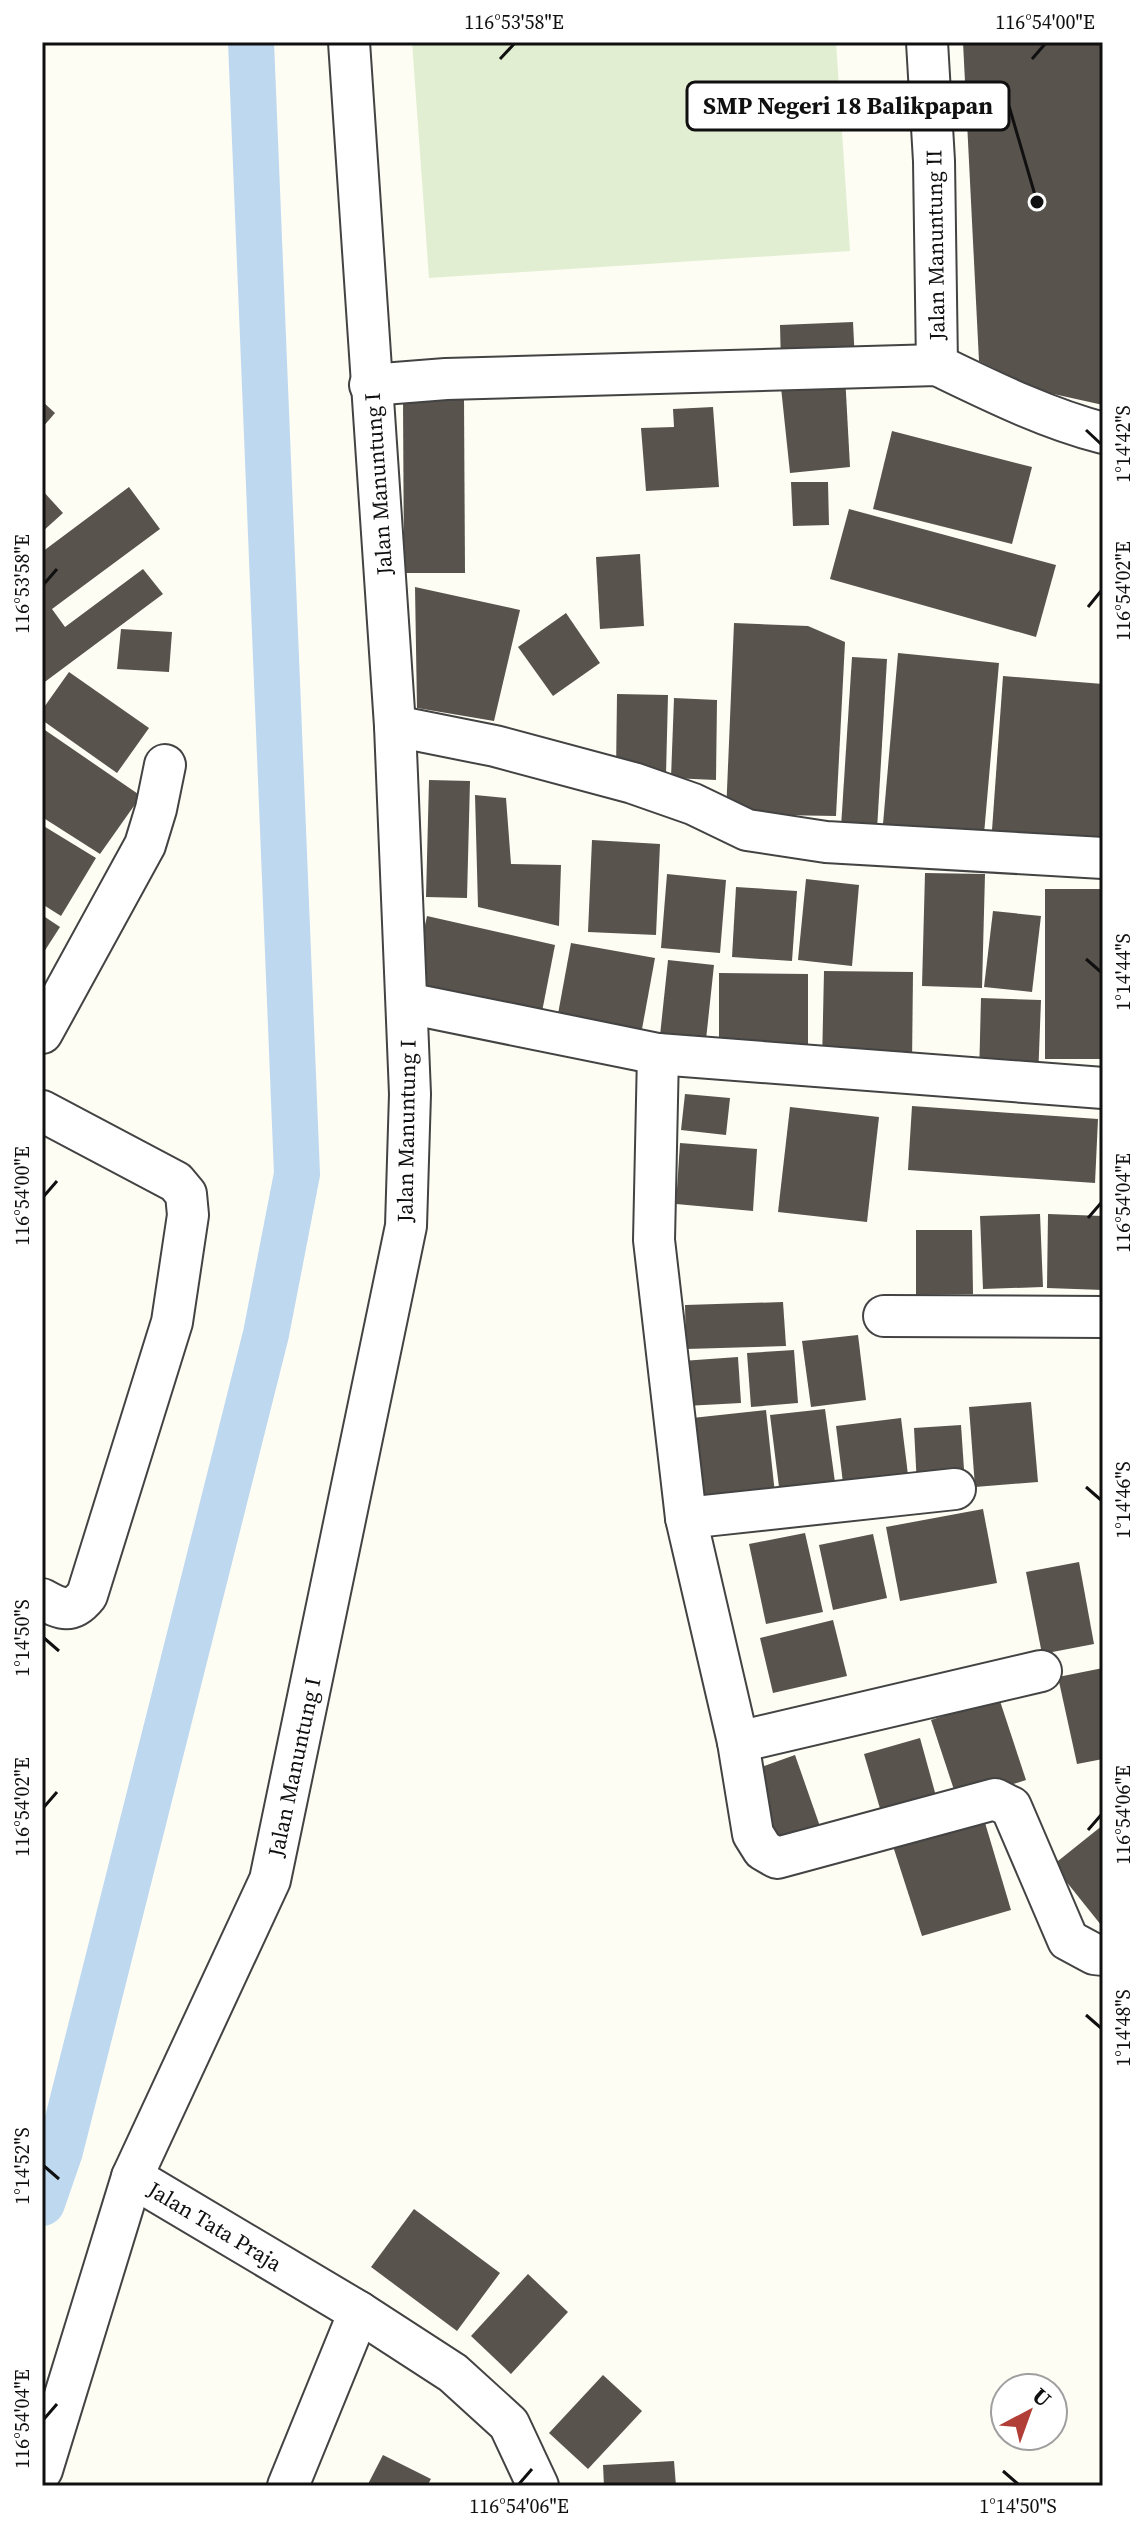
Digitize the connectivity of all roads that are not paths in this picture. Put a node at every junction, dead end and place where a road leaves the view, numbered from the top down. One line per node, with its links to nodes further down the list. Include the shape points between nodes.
1 (349, 42): 4 (street, Jalan Manuntung I)
2 (927, 42): 3 (street, Jalan Manuntung II)
3 (937, 365): 4 (street); 5 (street, Jalan Manuntung II, via 1011,400)
4 (370, 385): 6 (street, Jalan Manuntung I)
5 (1103, 433)
6 (395, 726): 8 (street, via 633,783 747,830 826,842); 9 (street, Jalan Manuntung I)
7 (165, 765): 10 (street, via 145,845)
8 (1103, 858)
9 (407, 1003): 11 (street); 22 (street, Jalan Manuntung I, via 406,1226 270,1880)
10 (42, 1033)
11 (658, 1054): 12 (street); 17 (street, via 654,1240)
12 (1103, 1088)
13 (42, 1111): 18 (street, via 176,1182 186,1194 188,1215 172,1322 87,1595 78,1606 65,1609)
14 (884, 1316): 15 (street)
15 (1103, 1317)
16 (955, 1489): 17 (street)
17 (686, 1518): 20 (street)
18 (42, 1599)
19 (1041, 1671): 20 (street)
20 (738, 1742): 21 (street, via 753,1834 763,1850 777,1858 995,1799 1011,1807 1068,1940)
21 (1103, 1955)
22 (132, 2177): 23 (street, Jalan Tata Praja); 24 (street, Jalan Tata Praja)
23 (359, 2312): 25 (street); 26 (street, Jalan Tata Praja, via 453,2373 509,2424)
24 (42, 2470)
25 (288, 2486)
26 (538, 2486)

